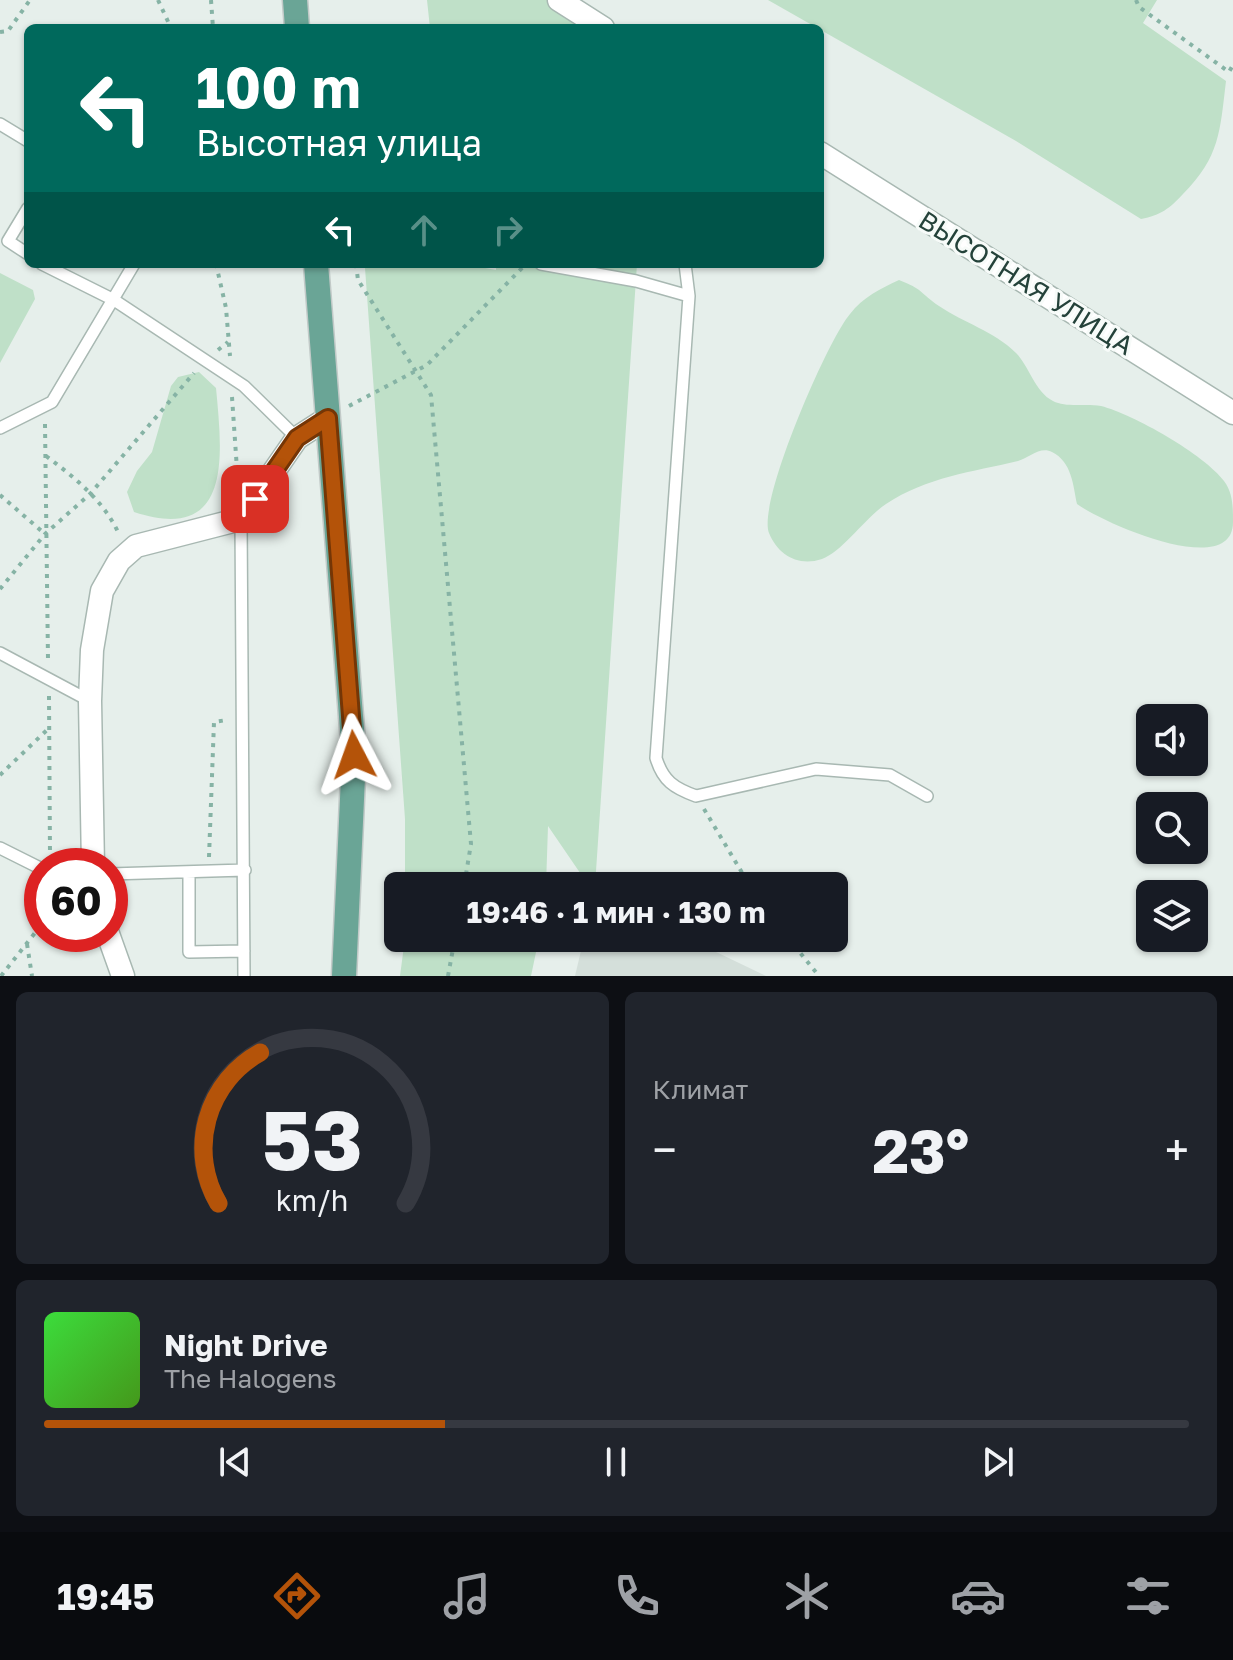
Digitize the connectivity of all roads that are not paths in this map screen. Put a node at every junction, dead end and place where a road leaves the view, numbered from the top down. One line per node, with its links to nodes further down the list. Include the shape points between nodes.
1 (295, 0): 3 (main road)
2 (559, 0): 4 (street)
3 (297, 24)
4 (597, 24)
5 (0, 124): 6 (lane)
6 (24, 139)
7 (824, 156): 19 (street, ВЫСОТНАЯ УЛИЦА)
8 (24, 214): 10 (lane)
9 (0, 226): 10 (lane)
10 (7, 238): 11 (lane)
11 (24, 251)
12 (50, 268): 18 (lane)
13 (132, 268): 18 (lane)
14 (316, 268): 20 (main road)
15 (563, 268): 17 (lane)
16 (686, 268): 17 (lane)
17 (689, 296): 26 (lane, via 656,758 661,776 696,796 816,769 890,775)
18 (114, 300): 21 (lane, via 52,402); 22 (lane, via 244,386)
19 (1233, 413)
20 (328, 418): 22 (street); 37 (main road, via 354,755)
21 (0, 428)
22 (297, 438): 23 (street)
23 (241, 519): 25 (street, via 136,546 119,561 102,591); 30 (lane)
24 (0, 653): 25 (lane)
25 (90, 701): 28 (street)
26 (927, 796)
27 (0, 848): 29 (lane)
28 (93, 848)
29 (24, 860)
30 (245, 870): 31 (lane); 33 (lane)
31 (189, 872): 32 (lane); 33 (lane, via 189,952)
32 (128, 874)
33 (244, 951): 36 (lane)
34 (114, 952): 35 (street)
35 (123, 976)
36 (244, 976)
37 (344, 976)

